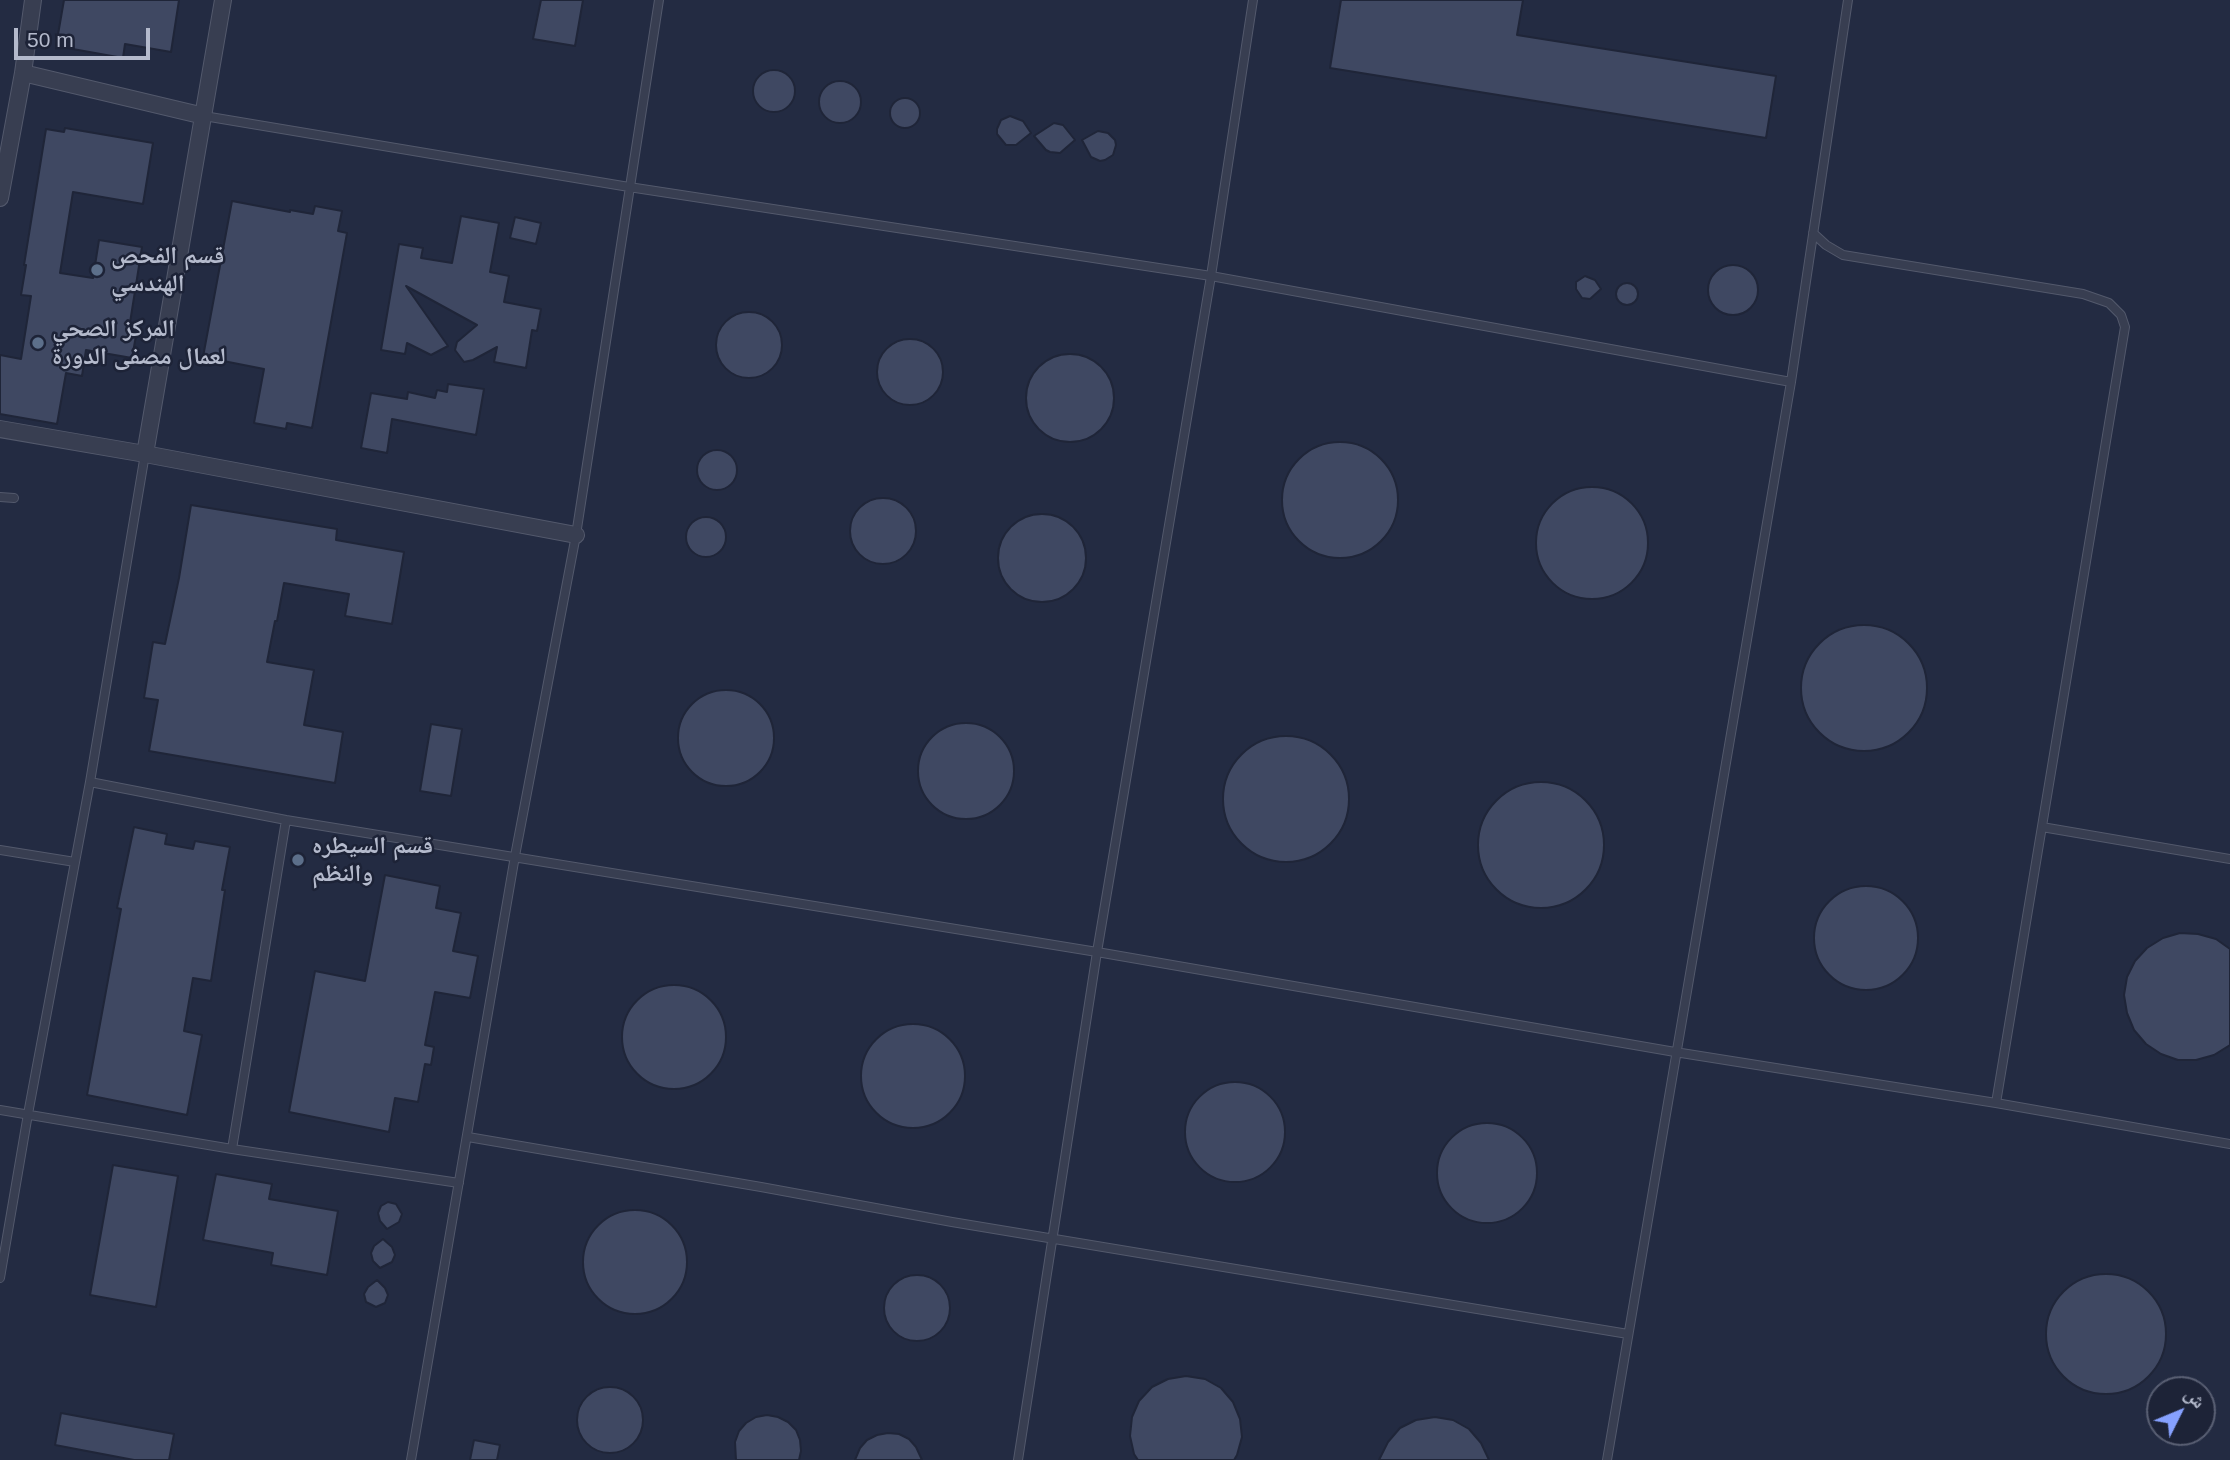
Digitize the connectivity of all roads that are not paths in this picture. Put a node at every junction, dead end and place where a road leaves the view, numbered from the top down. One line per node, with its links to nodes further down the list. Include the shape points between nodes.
1 (33, 0): 6 (street)
2 (223, 0): 7 (street)
3 (659, 0): 8 (lane)
4 (1253, 0): 11 (lane)
5 (1848, 0): 10 (lane)
6 (23, 73): 7 (street); 9 (street)
7 (204, 116): 8 (lane); 14 (street)
8 (629, 187): 11 (lane); 17 (lane)
9 (0, 198)
10 (1813, 233): 12 (lane); 20 (lane, via 1843,255 2083,294 2109,303 2121,315 2125,327)
11 (1212, 276): 12 (lane); 25 (lane)
12 (1791, 382): 26 (lane)
13 (0, 429): 14 (street)
14 (145, 453): 17 (street); 18 (lane)
15 (0, 497): 16 (lane)
16 (14, 498)
17 (576, 535): 22 (lane)
18 (90, 782): 19 (lane); 24 (lane)
19 (286, 820): 22 (lane); 32 (lane)
20 (2042, 827): 23 (lane); 27 (lane)
21 (0, 850): 24 (lane)
22 (515, 856): 25 (lane); 30 (lane)
23 (2230, 859)
24 (75, 862): 29 (lane)
25 (1097, 951): 26 (lane); 34 (lane)
26 (1675, 1052): 27 (lane); 36 (lane)
27 (1996, 1103): 31 (lane)
28 (0, 1110): 29 (lane)
29 (28, 1114): 32 (lane); 35 (lane)
30 (468, 1137): 33 (lane); 34 (lane)
31 (2230, 1144)
32 (232, 1149): 33 (lane)
33 (458, 1183): 37 (lane)
34 (1052, 1238): 36 (lane); 38 (lane)
35 (0, 1278)
36 (1628, 1334): 39 (lane)
37 (411, 1460)
38 (1018, 1460)
39 (1606, 1460)

